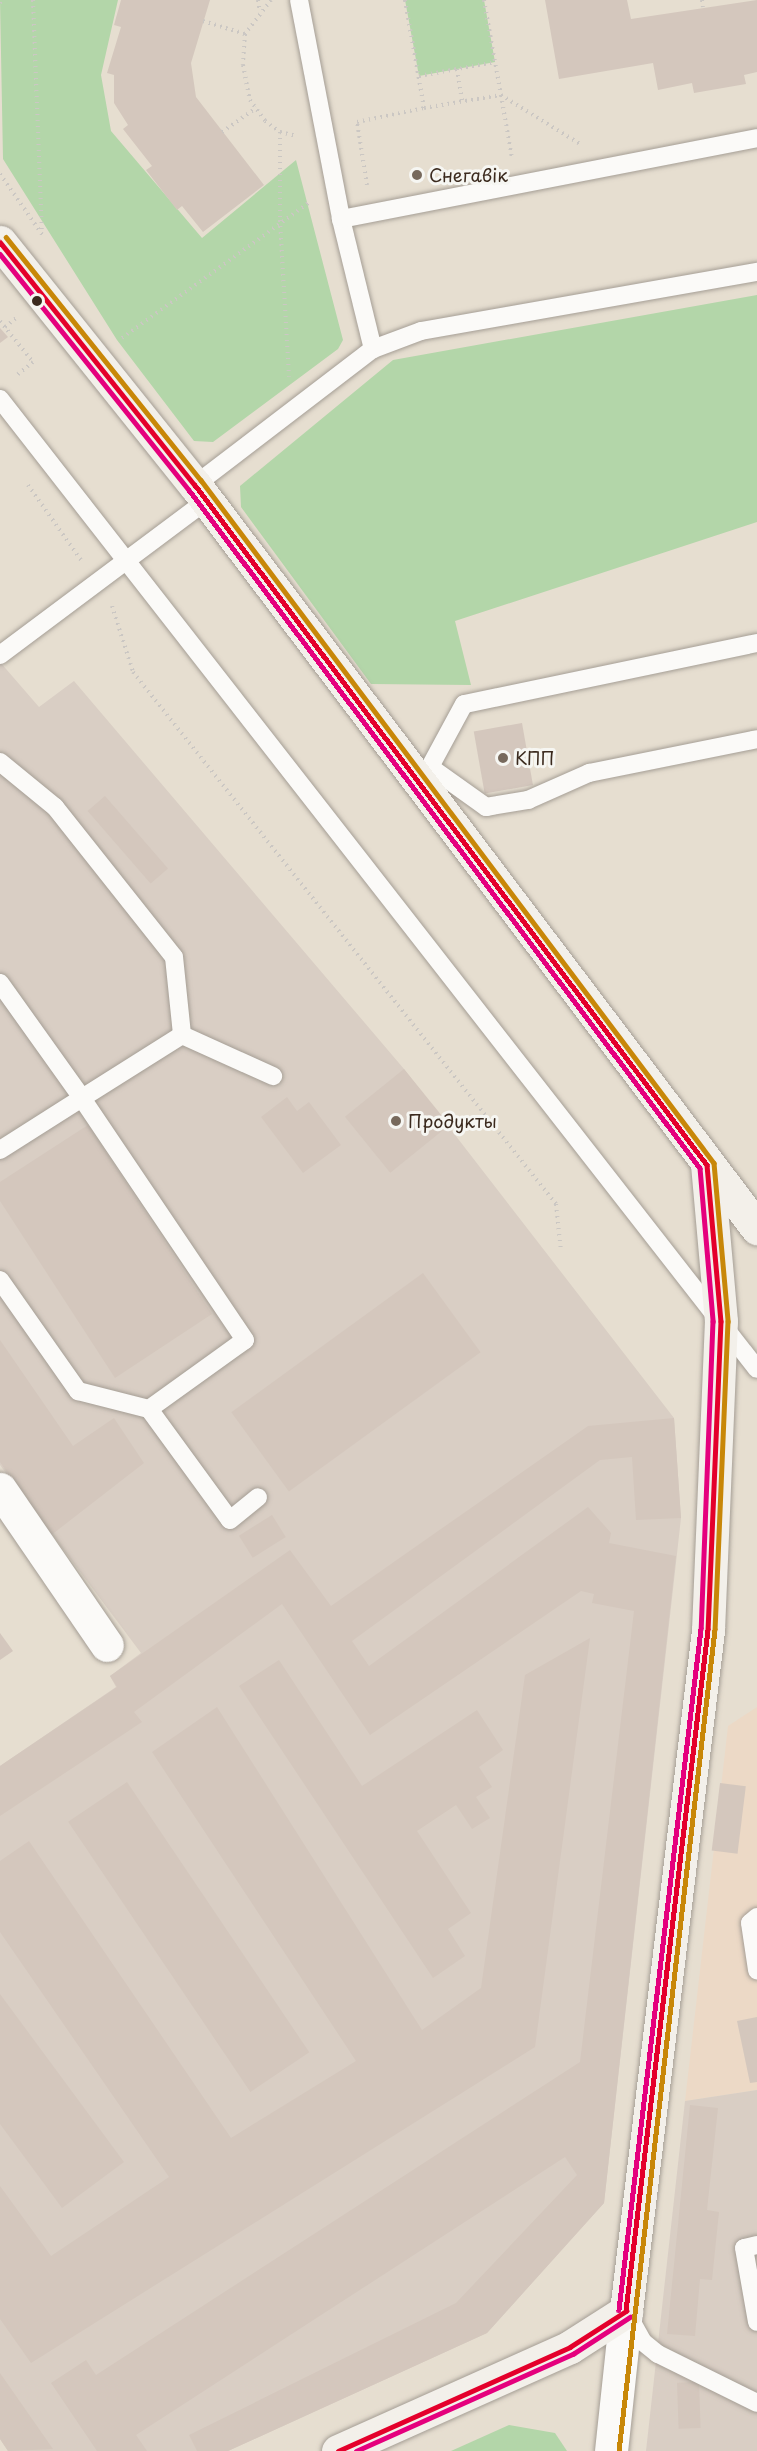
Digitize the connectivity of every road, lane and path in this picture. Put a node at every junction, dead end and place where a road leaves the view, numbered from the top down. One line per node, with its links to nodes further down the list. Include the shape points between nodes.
1 (33, 0): 30 (path)
2 (258, 0): 9 (path)
3 (271, 0): 9 (path)
4 (299, 0): 28 (lane)
5 (405, 0): 14 (path)
6 (484, 0): 12 (path)
7 (702, 0): 8 (path)
8 (703, 7)
9 (260, 12): 11 (path)
10 (203, 21): 11 (path)
11 (245, 34): 17 (path, via 243,65 250,100)
12 (495, 62): 13 (path); 15 (path)
13 (457, 69): 14 (path); 16 (path)
14 (418, 76): 18 (path)
15 (501, 95): 16 (path); 24 (path); 25 (path)
16 (462, 102): 18 (path)
17 (256, 108): 20 (path); 21 (path)
18 (424, 108): 19 (path)
19 (357, 122)
20 (222, 132)
21 (280, 132): 22 (path); 29 (path)
22 (304, 137)
23 (757, 138): 28 (lane)
24 (591, 151)
25 (513, 162)
26 (0, 174): 30 (path)
27 (316, 198): 29 (path)
28 (341, 219): 36 (lane)
29 (280, 220): 35 (path); 38 (path)
30 (42, 232): 32 (path)
31 (0, 242): 41 (main road)
32 (48, 242)
33 (757, 272): 36 (lane, via 421,331)
34 (0, 321): 37 (path)
35 (120, 339)
36 (374, 349): 41 (lane)
37 (33, 362)
38 (290, 383)
39 (0, 399): 42 (lane)
40 (21, 475): 43 (path)
41 (201, 493): 42 (lane); 48 (main road)
42 (126, 561): 43 (lane); 58 (lane)
43 (97, 582): 45 (lane); 56 (path, via 110,601 133,672 556,1204)
44 (757, 643): 48 (lane, via 464,704)
45 (0, 655)
46 (757, 738): 48 (lane, via 589,773 528,800 486,807)
47 (0, 762): 50 (lane, via 55,807 174,957)
48 (423, 772): 54 (main road)
49 (0, 983): 52 (lane)
50 (182, 1035): 51 (lane); 52 (lane)
51 (273, 1076)
52 (82, 1098): 53 (lane); 60 (lane, via 245,1340)
53 (0, 1150)
54 (707, 1165): 55 (main road); 58 (main road)
55 (757, 1228)
56 (561, 1251)
57 (0, 1280): 60 (lane, via 78,1391)
58 (721, 1321): 59 (lane); 67 (main road, via 708,1630)
59 (757, 1369)
60 (149, 1409): 62 (lane, via 230,1520)
61 (0, 1489): 63 (street)
62 (258, 1497)
63 (107, 1645)
64 (757, 1917): 65 (lane, via 750,1923)
65 (757, 1970)
66 (757, 2245): 68 (lane, via 744,2248)
67 (626, 2311): 69 (lane, via 643,2342 658,2354); 70 (main road, via 570,2347); 71 (street)
68 (757, 2322)
69 (757, 2403)
70 (338, 2451)
71 (611, 2451)

